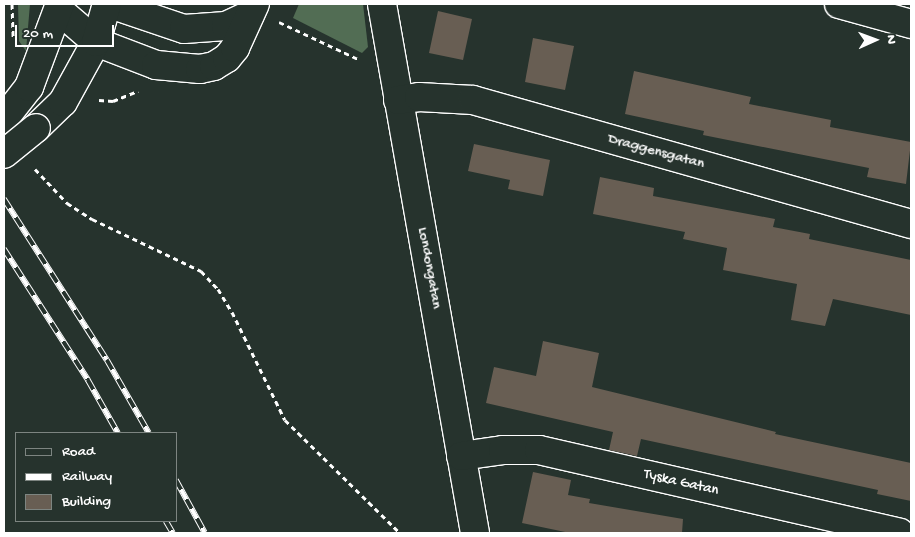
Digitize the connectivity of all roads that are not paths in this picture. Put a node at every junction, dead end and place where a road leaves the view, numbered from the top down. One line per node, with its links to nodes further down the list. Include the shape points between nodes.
1 (108, 4): 5 (street, via 184,29 226,26); 7 (street)
2 (382, 4): 8 (street, Londongatan)
3 (839, 4): 6 (street)
4 (67, 6): 7 (street); 9 (street, via 37,68)
5 (252, 9): 7 (street, via 227,58 207,68 156,64)
6 (911, 24)
7 (96, 42): 10 (street, bridge, via 63,102)
8 (398, 100): 11 (street, Draggensgatan, via 419,97 473,100); 12 (street, Londongatan)
9 (10, 113)
10 (4, 154)
11 (911, 224)
12 (461, 456): 13 (street, Londongatan); 14 (street, Tyska Gatan, via 503,450 539,450)
13 (475, 533)
14 (900, 533)

